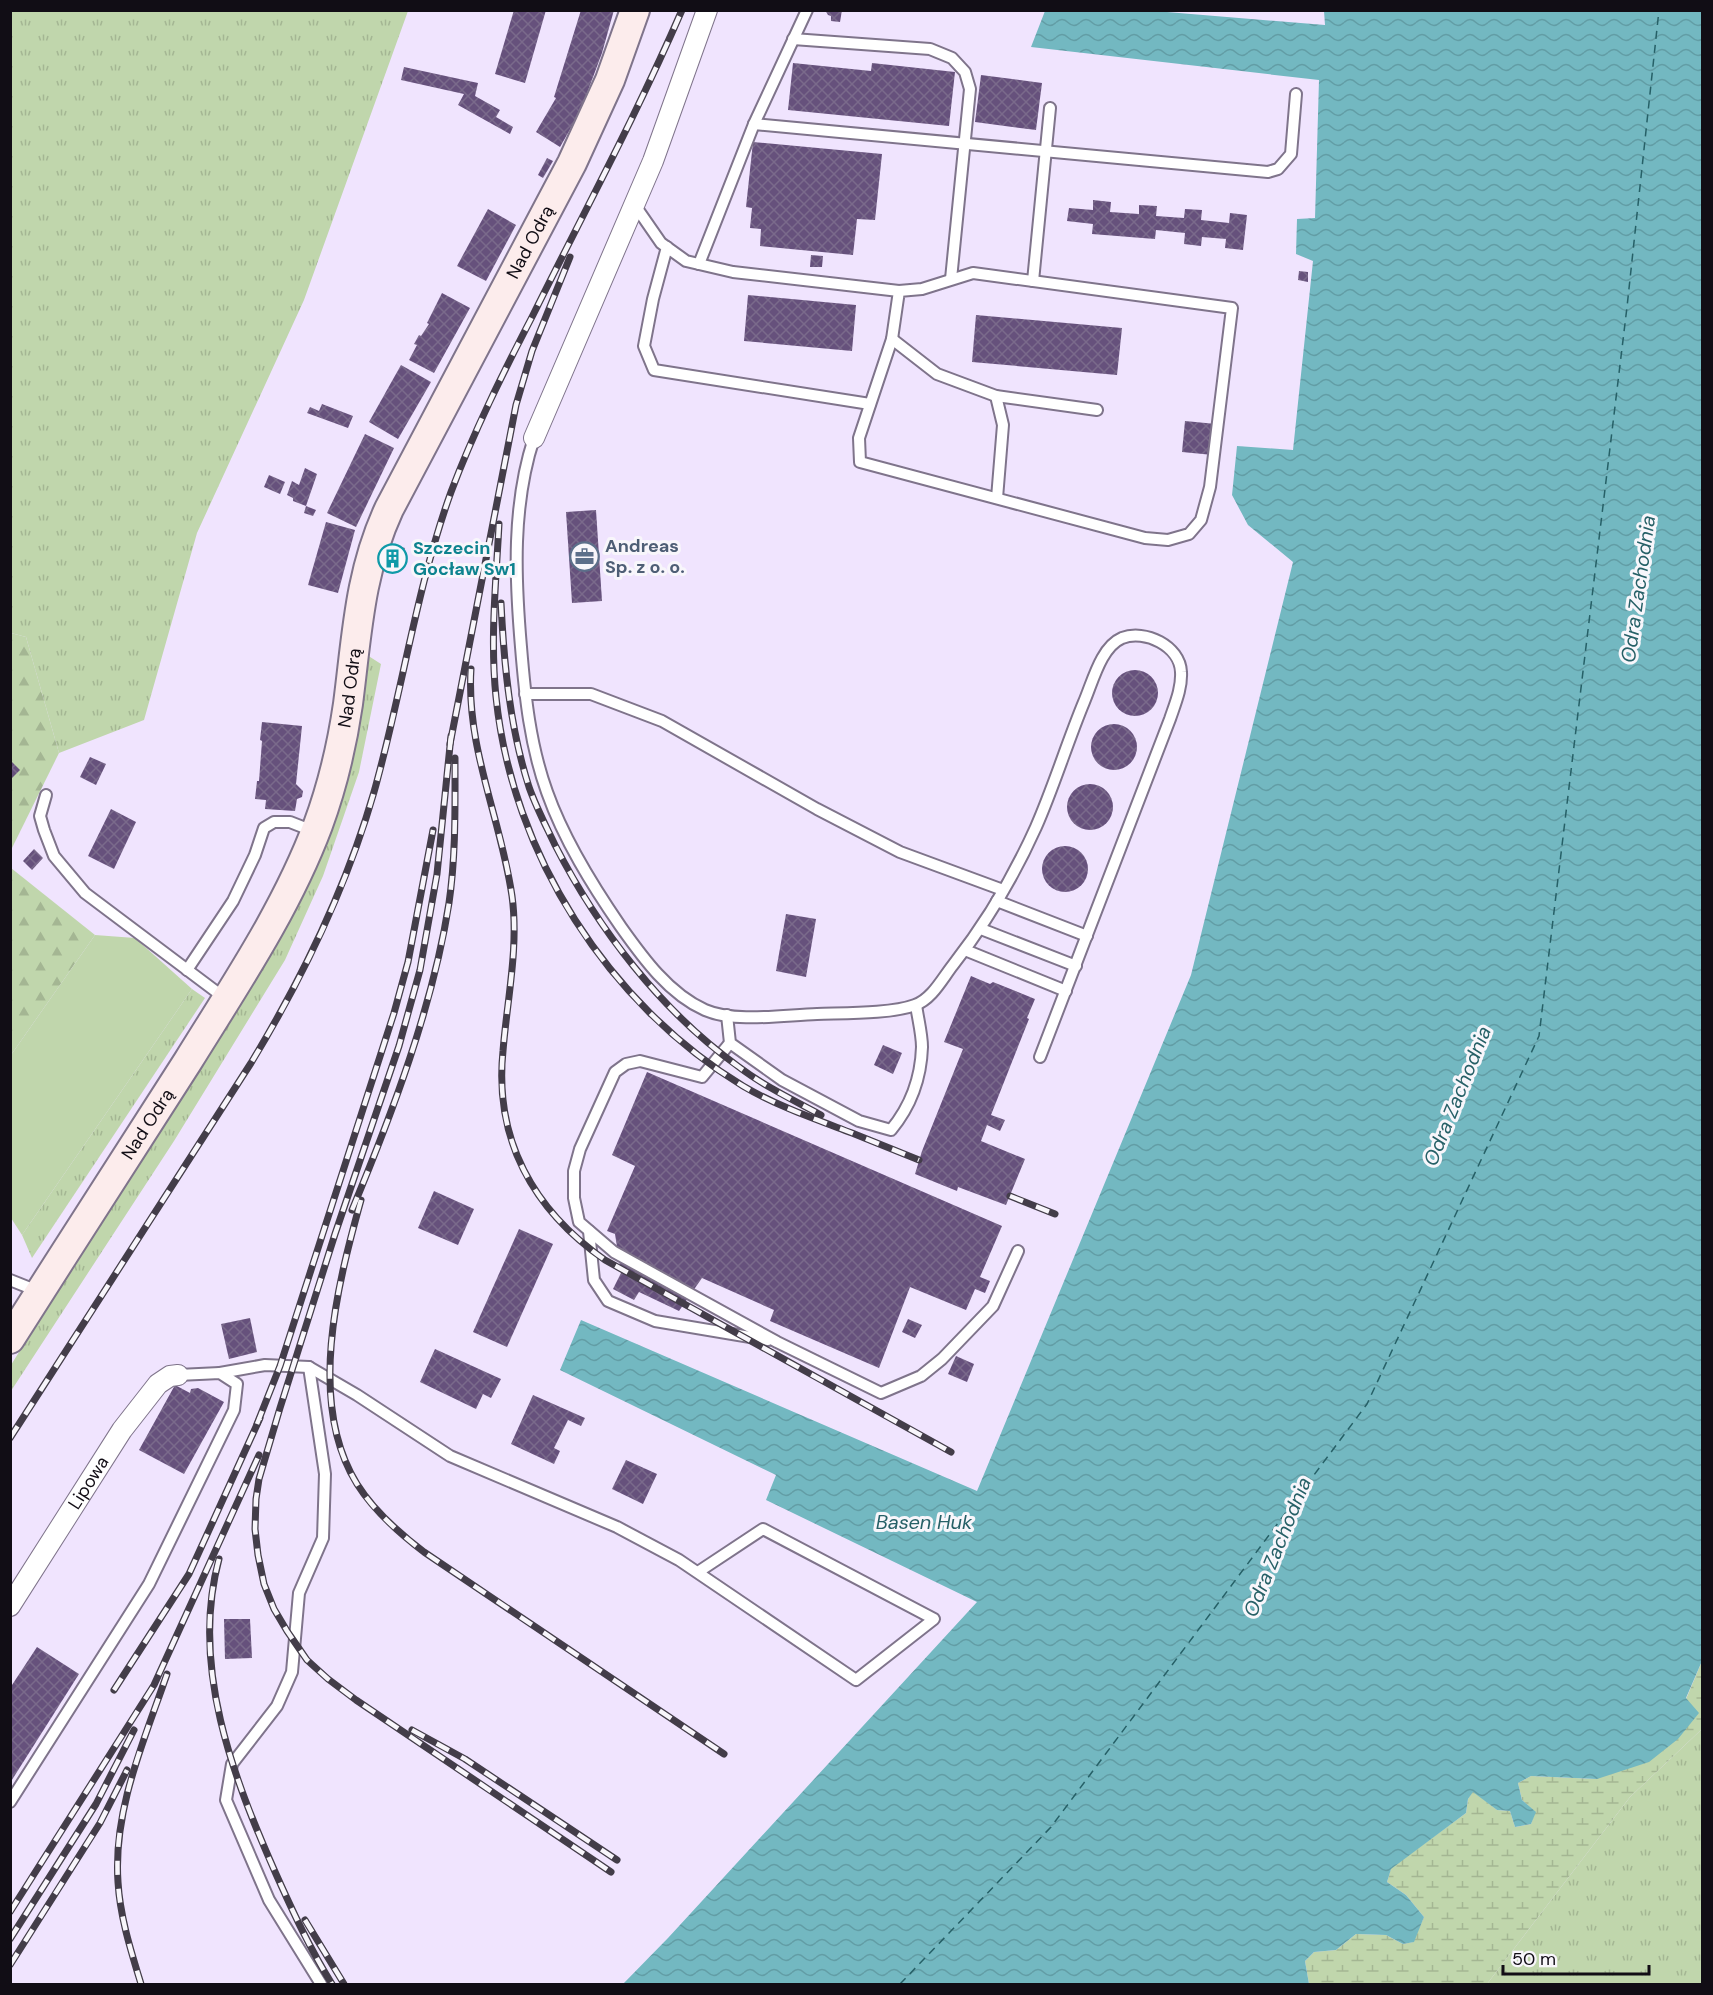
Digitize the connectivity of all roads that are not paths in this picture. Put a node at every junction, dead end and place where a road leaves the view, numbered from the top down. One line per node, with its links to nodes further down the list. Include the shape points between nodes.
1 (635, 10): 24 (street, Nad Odrą, via 610,80 572,163 388,509 361,594 348,705 327,798)
2 (707, 10): 10 (street)
3 (807, 10): 4 (lane)
4 (794, 39): 7 (lane); 8 (lane, via 930,49 952,58 965,72 970,89)
5 (1296, 94): 9 (lane, via 1290,154 1278,169 1268,172)
6 (1050, 108): 9 (lane)
7 (754, 124): 8 (lane); 12 (lane)
8 (965, 144): 9 (lane); 13 (lane)
9 (1047, 152): 14 (lane)
10 (634, 204): 11 (lane); 20 (street)
11 (667, 247): 12 (lane, via 686,261); 18 (lane, via 644,346 654,370)
12 (699, 264): 15 (lane, via 733,272)
13 (951, 279): 14 (lane, via 973,273); 15 (lane, via 922,289)
14 (1033, 281): 21 (lane, via 1232,308 1210,487 1201,520 1189,534 1168,540 1145,538)
15 (899, 291): 16 (lane)
16 (892, 339): 17 (lane, via 937,374); 18 (lane)
17 (996, 396): 19 (lane); 21 (lane, via 1003,425)
18 (870, 404): 21 (lane, via 860,438 860,462)
19 (1096, 410)
20 (534, 438): 22 (lane, via 525,471 517,544)
21 (997, 498)
22 (525, 694): 25 (lane, via 591,694 662,721 900,852); 35 (lane, via 530,731 546,790 557,819 592,882 634,945 679,994 709,1011)
23 (46, 795): 31 (lane, via 40,816 54,856 85,893)
24 (315, 832): 31 (lane, via 290,822 274,822 264,828 233,901); 33 (street, Nad Odrą, via 283,903)
25 (1003, 890): 26 (lane); 28 (lane, via 1038,824 1108,647 1125,636 1143,635 1159,641 1174,654 1181,668 1180,689)
26 (997, 901): 27 (lane); 28 (lane)
27 (981, 928): 29 (lane); 30 (lane)
28 (1087, 936): 30 (lane)
29 (965, 950): 32 (lane); 34 (lane, via 931,994)
30 (1076, 966): 32 (lane)
31 (187, 970): 33 (lane)
32 (1066, 991): 37 (lane)
33 (226, 1000): 41 (street, Nad Odrą)
34 (916, 1005): 35 (lane, via 852,1013); 36 (lane, via 922,1047 917,1085 891,1130 859,1121 792,1085)
35 (727, 1015): 36 (lane)
36 (730, 1043): 38 (lane, via 702,1077 640,1061 615,1072 574,1171 579,1222)
37 (1040, 1057)
38 (590, 1231): 43 (lane, via 614,1252); 43 (lane, via 594,1280 608,1301 655,1321)
39 (1018, 1251): 43 (lane, via 993,1306 942,1359 921,1376 881,1393)
40 (10, 1280): 41 (lane)
41 (40, 1293): 42 (street, Nad Odrą)
42 (10, 1339)
43 (777, 1342)
44 (309, 1367): 45 (lane, via 265,1365); 47 (lane, via 450,1456 617,1527); 50 (lane, via 324,1474 323,1538 299,1593 292,1672 277,1706 232,1764 226,1800 269,1900)
45 (220, 1373): 46 (lane); 49 (lane, via 237,1384 234,1410 148,1584)
46 (178, 1375): 48 (street, Lipowa, via 158,1384 122,1430)
47 (698, 1572): 47 (lane, via 856,1680 934,1619 763,1529)
48 (10, 1606)
49 (10, 1802)
50 (321, 1984)

